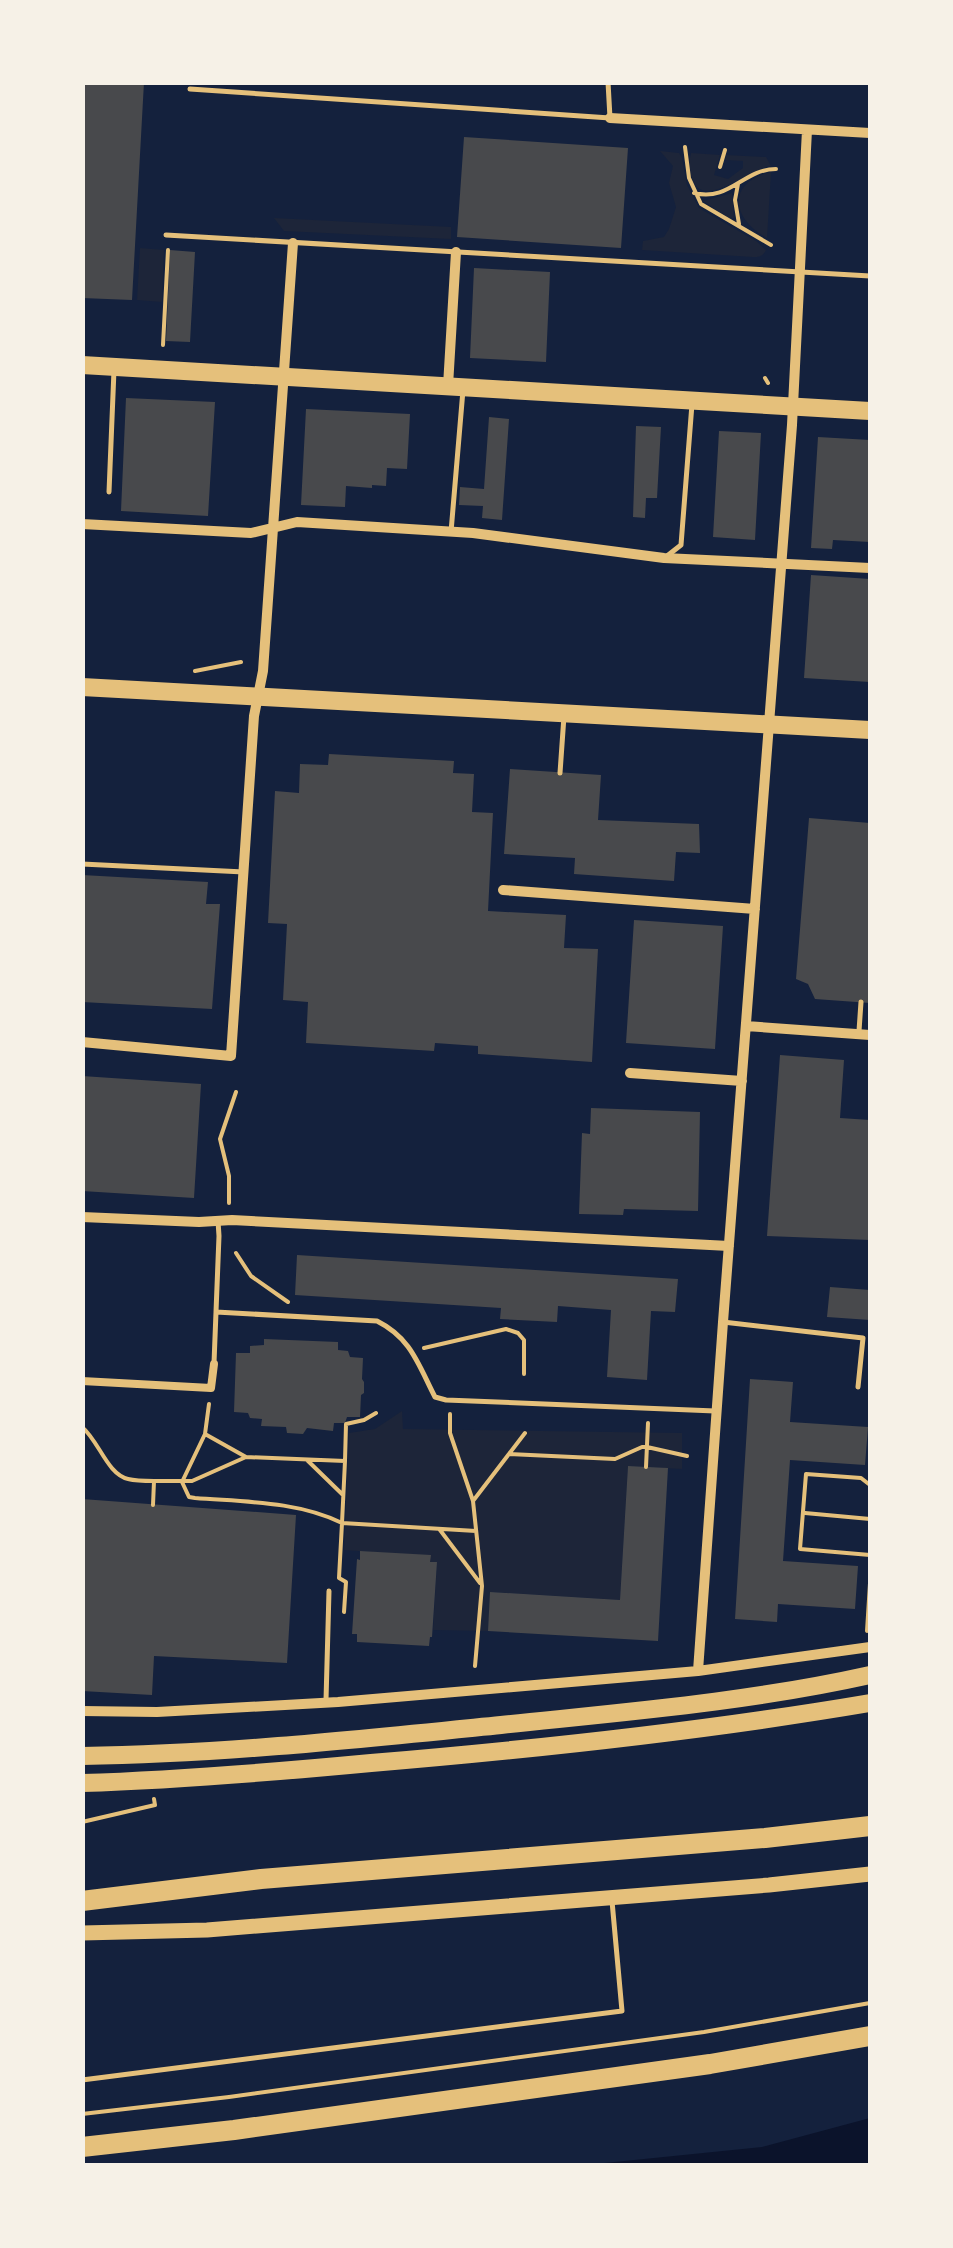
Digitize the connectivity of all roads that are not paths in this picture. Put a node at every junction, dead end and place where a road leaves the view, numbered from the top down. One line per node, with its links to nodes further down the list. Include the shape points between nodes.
1 (608, 82): 3 (lane)
2 (190, 89): 3 (lane)
3 (610, 118): 4 (street)
4 (808, 130): 5 (street); 9 (street)
5 (870, 133)
6 (166, 236): 7 (lane)
7 (293, 243): 8 (lane); 13 (street)
8 (456, 252): 9 (lane); 14 (street)
9 (799, 272): 10 (lane); 16 (street)
10 (870, 276)
11 (82, 365): 12 (main road)
12 (114, 366): 13 (main road); 18 (lane)
13 (285, 376): 14 (main road); 20 (street)
14 (456, 386): 15 (main road); 21 (lane)
15 (692, 401): 16 (main road); 22 (lane, via 681,546)
16 (794, 407): 17 (main road); 23 (street)
17 (870, 411)
18 (109, 492)
19 (82, 524): 20 (street, via 251,533)
20 (274, 527): 21 (street, via 297,522); 26 (street)
21 (452, 532): 22 (street)
22 (664, 558): 23 (street)
23 (781, 564): 24 (street); 28 (street)
24 (870, 568)
25 (82, 687): 26 (main road)
26 (258, 696): 27 (main road); 32 (street)
27 (564, 713): 28 (main road); 30 (lane)
28 (768, 724): 29 (main road); 34 (street)
29 (870, 730)
30 (560, 772)
31 (82, 864): 32 (lane)
32 (244, 872): 38 (street, via 231,1056)
33 (503, 890): 34 (street)
34 (755, 909): 36 (street)
35 (861, 1002): 37 (lane)
36 (746, 1026): 37 (street); 40 (street)
37 (865, 1035)
38 (82, 1042)
39 (630, 1073): 40 (street)
40 (742, 1081): 43 (street)
41 (82, 1217): 42 (street)
42 (218, 1221): 43 (street); 44 (lane)
43 (729, 1246): 45 (street)
44 (216, 1312): 46 (lane); 49 (lane, via 377,1321 406,1340 435,1397 446,1400)
45 (723, 1322): 48 (lane, via 863,1338); 49 (street)
46 (214, 1364): 47 (street, via 212,1388)
47 (82, 1381)
48 (858, 1387)
49 (717, 1412): 52 (street)
50 (329, 1591): 54 (lane)
51 (870, 1647): 52 (street)
52 (698, 1671): 54 (street)
53 (870, 1674): 57 (main road, via 663,1708 384,1737)
54 (326, 1703): 56 (street)
55 (870, 1703): 58 (main road, via 602,1741)
56 (82, 1711)
57 (82, 1756)
58 (82, 1784)
59 (870, 1826): 62 (highway)
60 (870, 1874): 63 (main road)
61 (82, 1886): 62 (highway)
62 (180, 1888): 64 (highway)
63 (612, 1898): 65 (main road); 67 (lane, via 622,2011)
64 (82, 1901)
65 (82, 1934)
66 (870, 2036): 68 (highway, via 710,2064)
67 (82, 2080)
68 (82, 2147)

